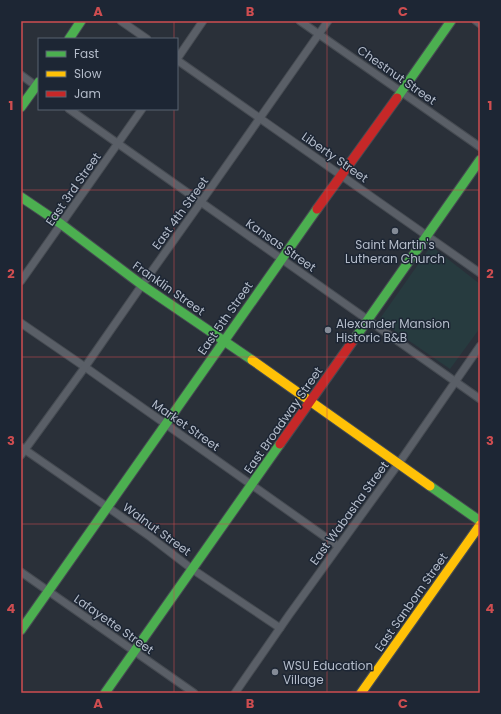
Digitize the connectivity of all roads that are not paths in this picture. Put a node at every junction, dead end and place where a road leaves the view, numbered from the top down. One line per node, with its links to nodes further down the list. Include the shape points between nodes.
1 (81, 21): 10 (street)
2 (121, 21): 11 (street)
3 (204, 21): 12 (street)
4 (300, 21): 9 (street, Chestnut Street)
5 (328, 21): 9 (street, East 4th Street)
6 (451, 21): 16 (street, East 5th Street)
7 (476, 21): 8 (street)
8 (480, 24)
9 (319, 34): 16 (street, Chestnut Street); 20 (street, East 4th Street)
10 (70, 38)
11 (146, 38)
12 (178, 59)
13 (178, 61): 20 (street, Liberty Street)
14 (21, 75): 15 (street)
15 (38, 85): 17 (street)
16 (400, 91): 22 (street, Chestnut Street); 24 (street, East 5th Street)
17 (21, 107)
18 (70, 110): 21 (street, Kansas Street)
19 (141, 110): 21 (street, East 3rd Street)
20 (260, 118): 24 (street, Liberty Street); 26 (street, East 4th Street)
21 (118, 143): 26 (street, Kansas Street); 27 (street, East 3rd Street)
22 (480, 147)
23 (480, 160): 28 (street, East Broadway Street)
24 (342, 176): 28 (street, Liberty Street); 29 (street, East 5th Street)
25 (21, 197): 27 (street, Franklin Street)
26 (202, 202): 29 (street, Kansas Street); 32 (street, East 4th Street)
27 (61, 224): 31 (street, East 3rd Street); 32 (street, Franklin Street)
28 (427, 236): 30 (street, Liberty Street); 33 (street, East Broadway Street)
29 (282, 258): 33 (street, Kansas Street); 35 (street, East 5th Street)
30 (480, 273)
31 (21, 281)
32 (142, 284): 35 (street, Franklin Street); 37 (street, East 4th Street)
33 (368, 320): 38 (street, Kansas Street); 40 (street, East Broadway Street)
34 (21, 323): 37 (street, Market Street)
35 (223, 341): 40 (street, Franklin Street); 41 (street, East 5th Street)
36 (480, 346): 38 (street, East Wabasha Street)
37 (86, 367): 41 (street, Market Street); 42 (street, East 4th Street)
38 (455, 381): 39 (street, Kansas Street); 43 (street, East Wabasha Street)
39 (480, 399)
40 (310, 401): 43 (street, Franklin Street); 44 (street, East Broadway Street)
41 (165, 424): 44 (street, Market Street); 45 (street, East 5th Street)
42 (22, 451): 45 (street, Walnut Street)
43 (399, 463): 46 (street, Franklin Street); 48 (street, East Wabasha Street)
44 (252, 485): 48 (street, Market Street); 49 (street, East Broadway Street)
45 (108, 507): 49 (street, Walnut Street); 51 (street, East 5th Street)
46 (480, 521)
47 (480, 524): 58 (street, East Sanborn Street)
48 (338, 546): 52 (street, East Wabasha Street)
49 (192, 569): 52 (street, Walnut Street); 54 (street, East Broadway Street)
50 (21, 572): 51 (street, Lafayette Street)
51 (48, 592): 53 (street, East 5th Street); 54 (street, Lafayette Street)
52 (280, 628): 57 (street, East Wabasha Street)
53 (21, 630)
54 (135, 651): 55 (street, East Broadway Street); 56 (street, Lafayette Street)
55 (105, 693)
56 (194, 693)
57 (235, 693)
58 (361, 693)

